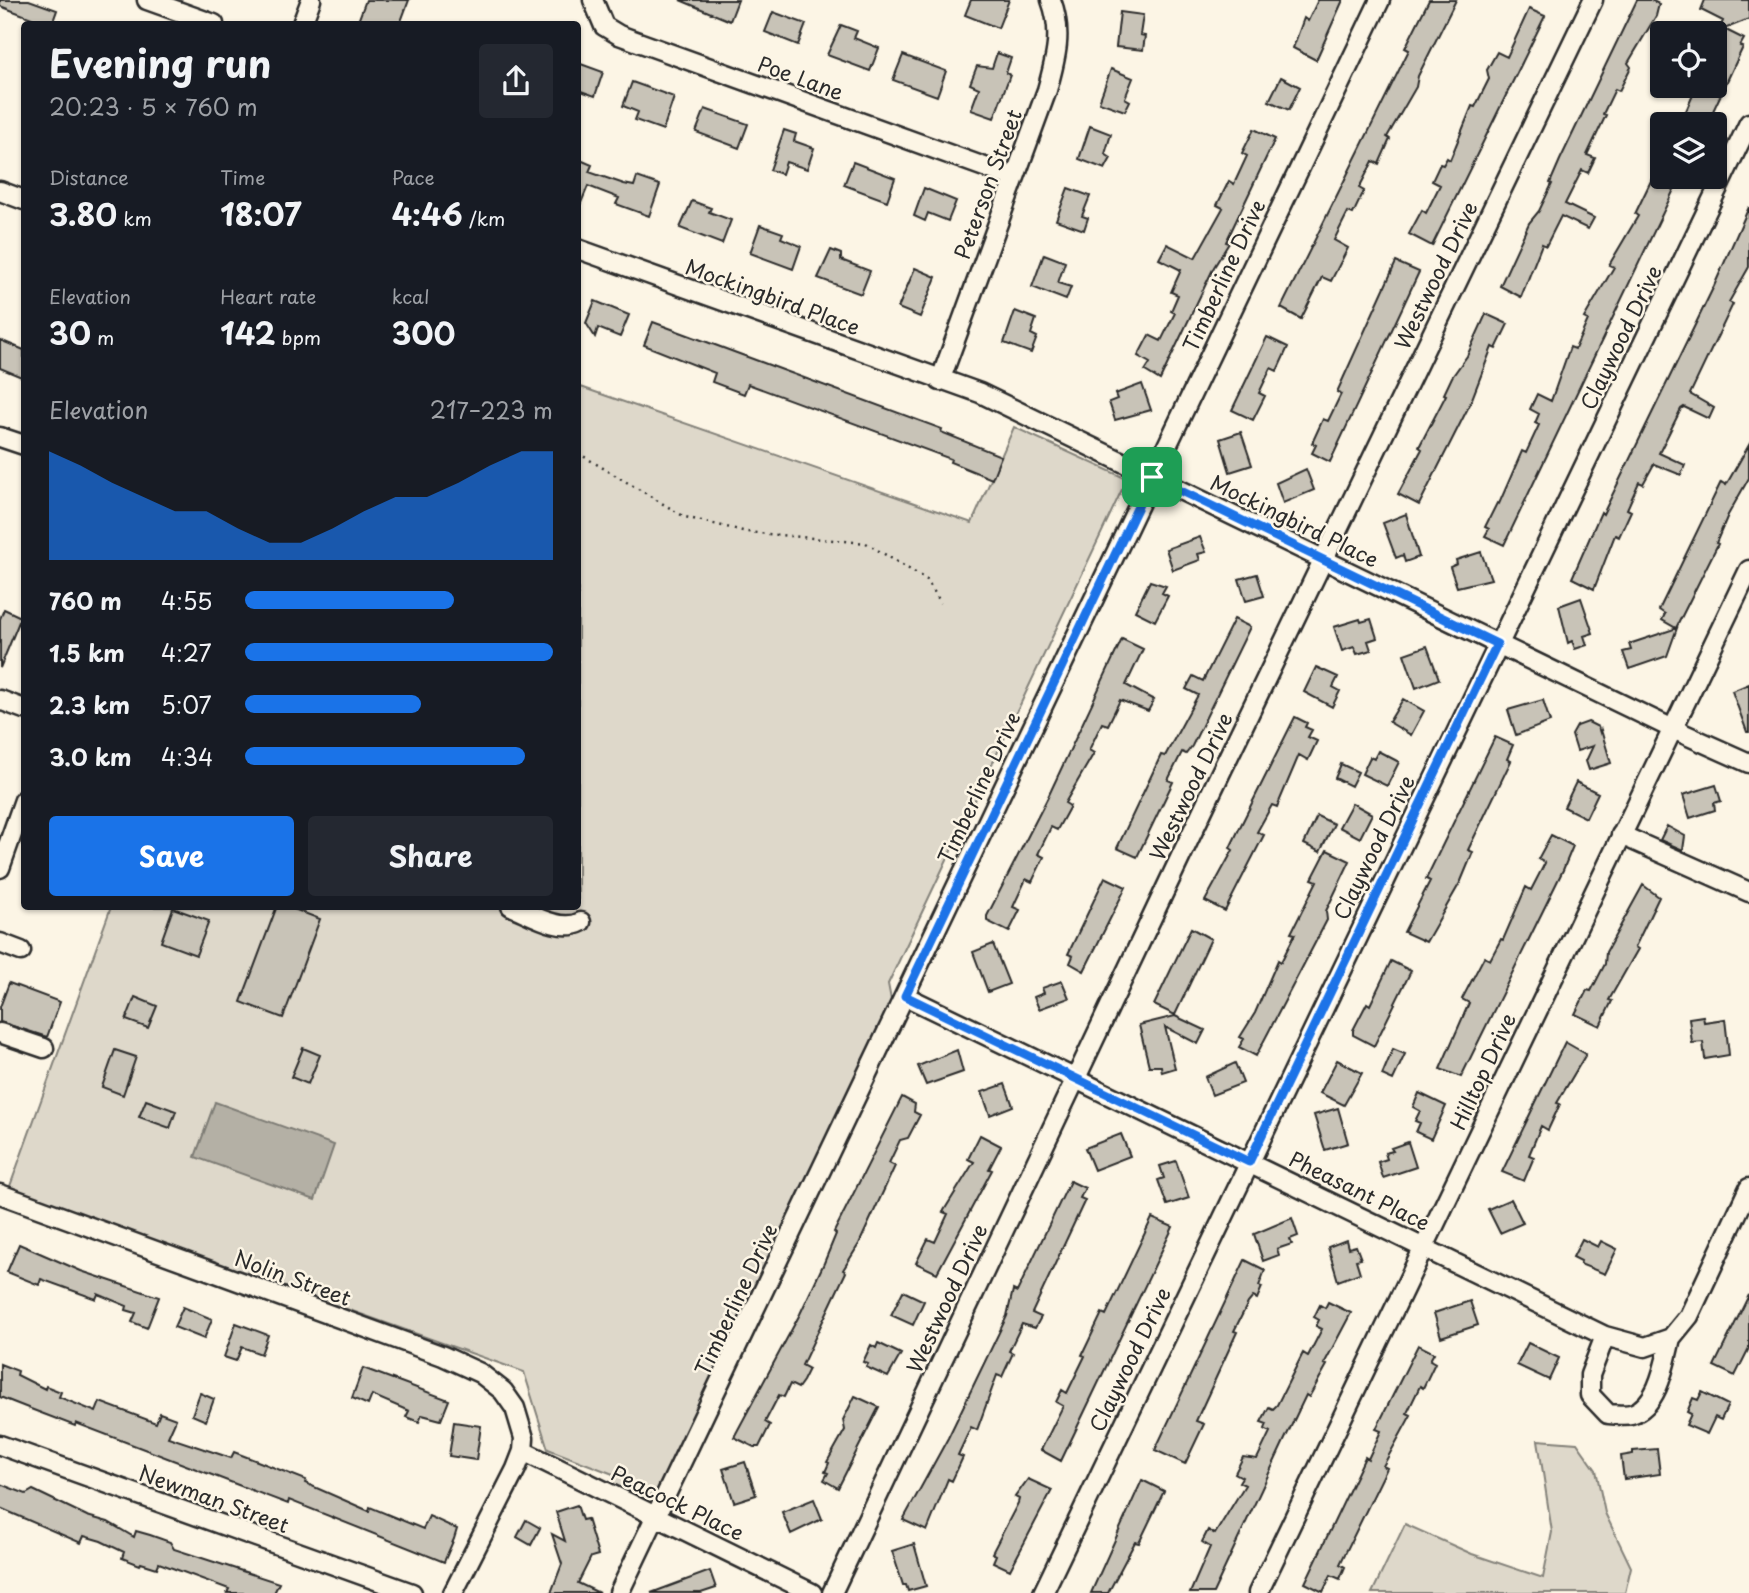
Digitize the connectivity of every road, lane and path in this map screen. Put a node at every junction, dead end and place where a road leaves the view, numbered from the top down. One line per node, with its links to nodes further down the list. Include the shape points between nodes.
1 (147, 0): 7 (street)
2 (311, 0): 8 (street)
3 (593, 0): 10 (street, Poe Lane, via 604,26 619,35)
4 (1051, 0): 10 (street, Peterson Street, via 1059,20 1057,54)
5 (1380, 0): 18 (street, Timberline Drive)
6 (1593, 0): 19 (street, Westwood Drive)
7 (206, 21)
8 (303, 21)
9 (1749, 123): 22 (street, Claywood Drive)
10 (1012, 177): 14 (street, Peterson Street)
11 (0, 191): 12 (street)
12 (21, 199)
13 (581, 250): 14 (street, Mockingbird Place)
14 (940, 381): 18 (street, Mockingbird Place, via 980,393)
15 (0, 437): 16 (street)
16 (21, 445)
17 (581, 455): 21 (path, via 685,517 747,532 866,543 927,580)
18 (1152, 477): 19 (street, Mockingbird Place); 35 (street, Timberline Drive)
19 (1325, 560): 22 (street, Mockingbird Place); 38 (street, Westwood Drive)
20 (1749, 570): 25 (street, Hilltop Drive)
21 (941, 603)
22 (1497, 644): 25 (street, Mockingbird Place); 39 (street, Claywood Drive)
23 (0, 700): 24 (street)
24 (21, 708)
25 (1673, 729): 26 (street, Mockingbird Place); 28 (street, Hilltop Drive)
26 (1749, 763)
27 (21, 808): 29 (street)
28 (1622, 835): 30 (street); 42 (street, Hilltop Drive)
29 (0, 868)
30 (1749, 892)
31 (521, 910): 32 (street, via 563,926)
32 (581, 922)
33 (0, 943): 34 (street)
34 (21, 951)
35 (905, 996): 38 (street, Pheasant Place); 47 (street, Timberline Drive)
36 (0, 1033): 37 (street)
37 (44, 1048)
38 (1076, 1080): 39 (street, Pheasant Place); 52 (street, Westwood Drive)
39 (1249, 1162): 42 (street, Pheasant Place); 53 (street, Claywood Drive)
40 (1749, 1188): 44 (street, via 1689,1317)
41 (0, 1194): 46 (street, Nolin Street, via 480,1373 503,1391 515,1408)
42 (1424, 1246): 43 (street, Pheasant Place); 54 (street, Hilltop Drive)
43 (1605, 1336): 44 (street, Pheasant Place, via 1645,1347); 44 (street, via 1590,1376 1590,1395 1608,1414 1631,1414 1643,1406 1661,1376)
44 (1671, 1338)
45 (0, 1445): 48 (street, Newman Street)
46 (523, 1451): 47 (street, Peacock Place); 49 (street)
47 (656, 1516): 50 (street, Timberline Drive); 51 (street, Peacock Place)
48 (412, 1593)
49 (453, 1593)
50 (619, 1593)
51 (813, 1593)
52 (832, 1593)
53 (1043, 1593)
54 (1258, 1593)

